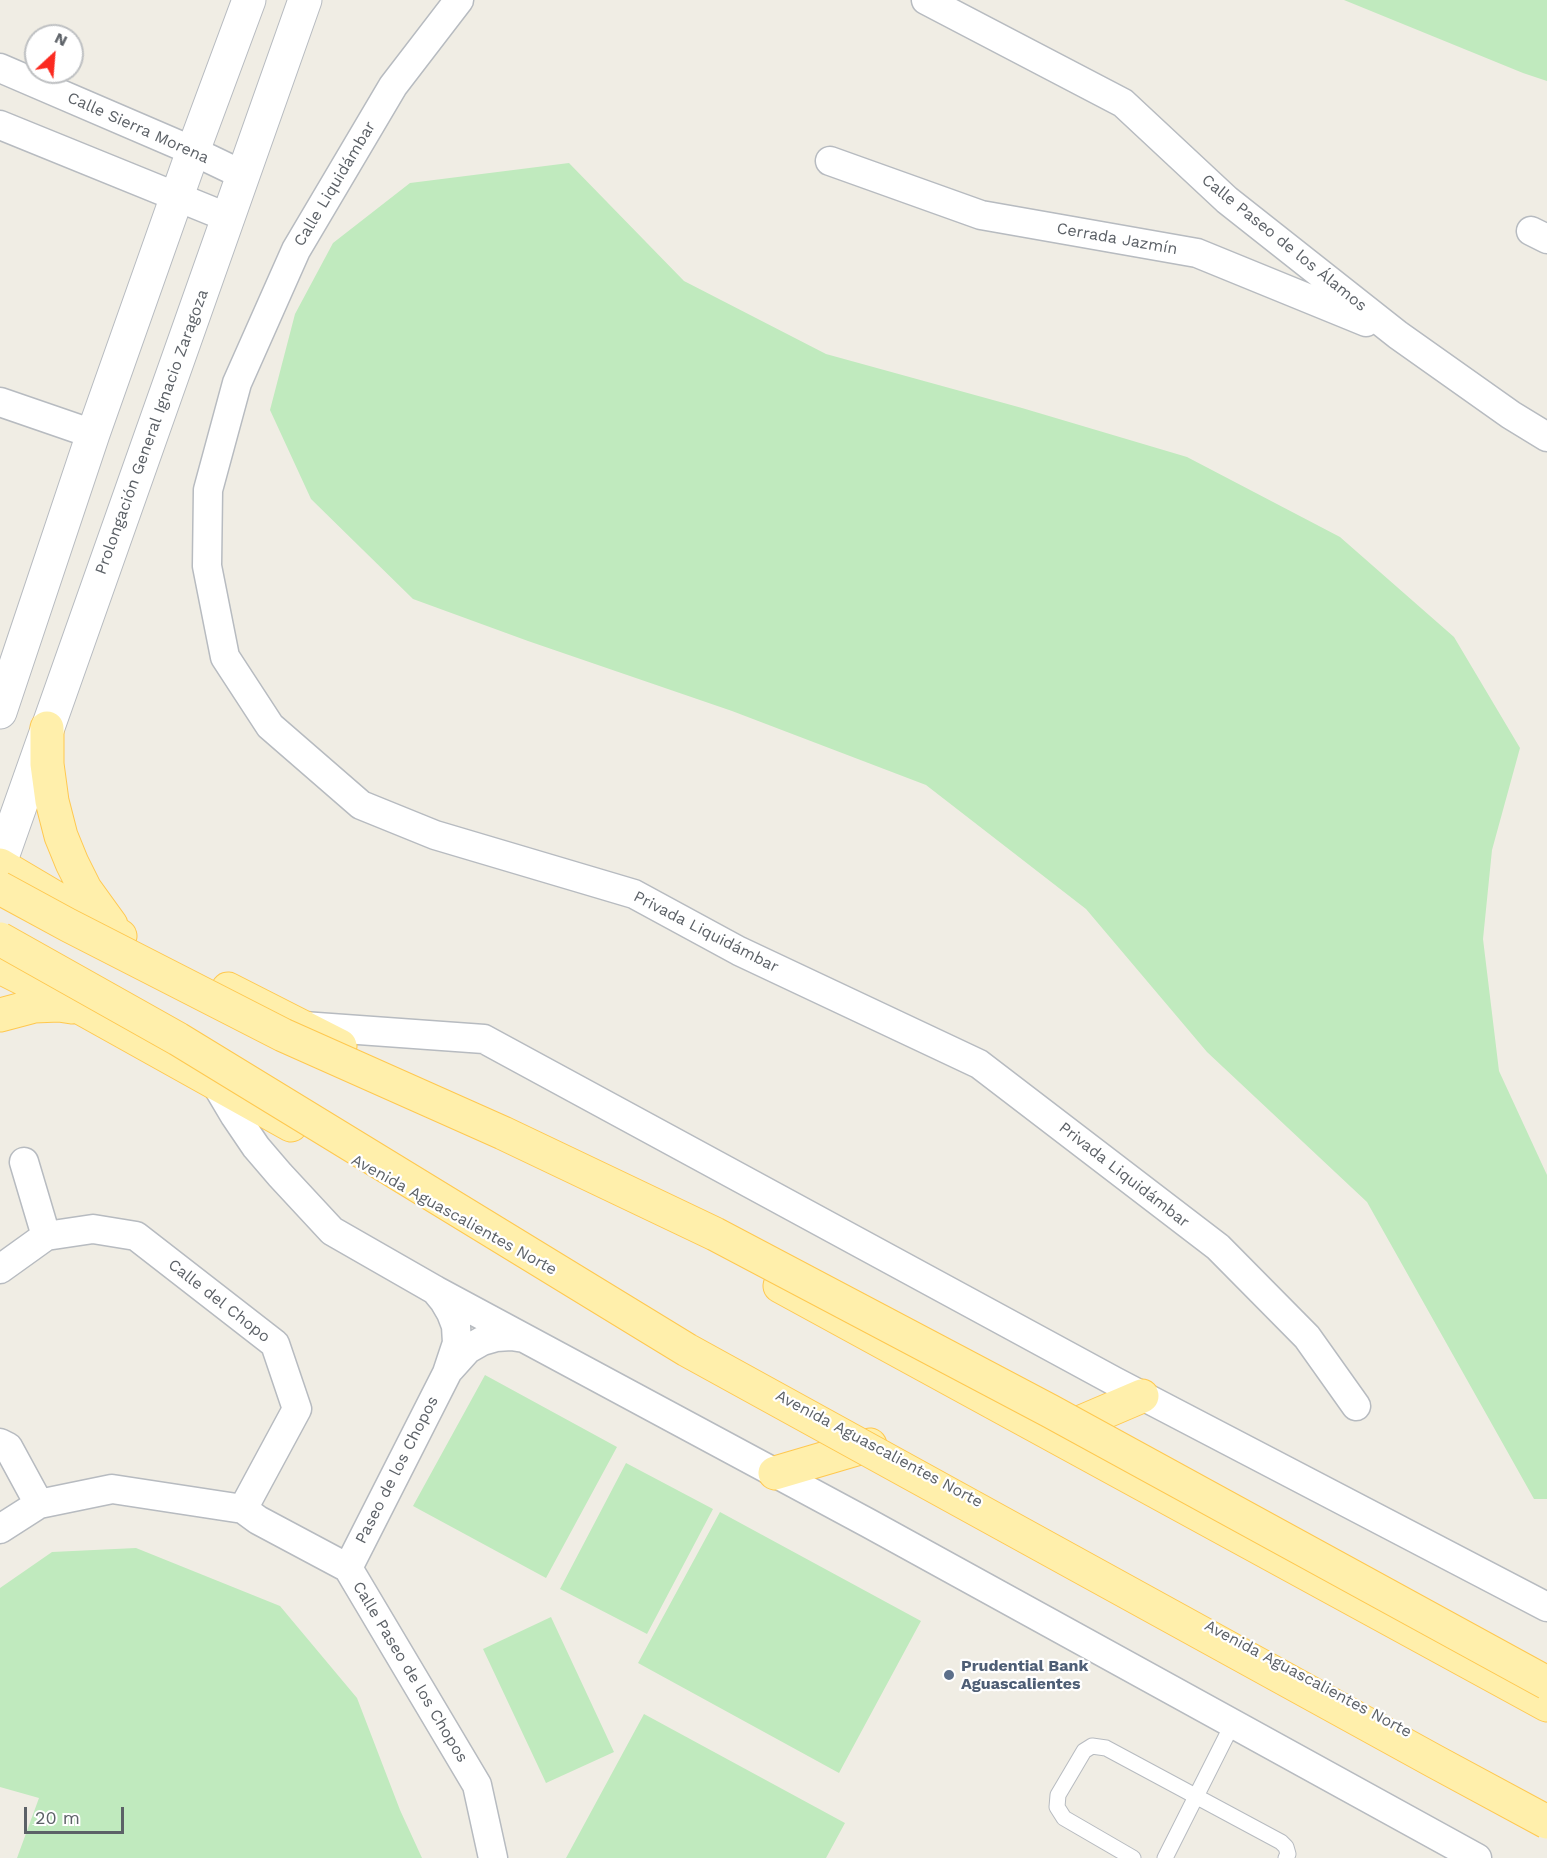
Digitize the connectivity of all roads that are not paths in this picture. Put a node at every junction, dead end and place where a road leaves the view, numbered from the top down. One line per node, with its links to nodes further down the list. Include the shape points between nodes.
1 (249, 0): 7 (street)
2 (305, 0): 9 (street, Prolongación General Ignacio Zaragoza)
3 (459, 0): 13 (street, Calle Liquidámbar, via 393,86 296,250)
4 (926, 0): 12 (street, Calle Paseo de los Álamos, via 1123,103 1227,200)
5 (0, 68): 7 (street, Calle Sierra Morena)
6 (0, 125): 10 (street)
7 (193, 151): 9 (street, Calle Sierra Morena); 10 (street)
8 (830, 161): 12 (street, Cerrada Jazmín, via 981,215 1197,253)
9 (243, 174): 11 (street, Prolongación General Ignacio Zaragoza)
10 (177, 197): 11 (street); 15 (street)
11 (229, 218): 18 (street, Prolongación General Ignacio Zaragoza)
12 (1398, 335): 16 (street, Calle Paseo de los Álamos)
13 (237, 382): 35 (street, Privada Liquidámbar, via 208,490 207,566 225,657 270,726 361,805 435,835 634,894 739,951 980,1064 1218,1247 1306,1337)
14 (0, 402): 15 (street)
15 (93, 434): 17 (street)
16 (1547, 437)
17 (0, 712)
18 (47, 728): 19 (street, Prolongación General Ignacio Zaragoza); 21 (main road, via 48,774 61,836 85,889)
19 (0, 864): 21 (main road)
20 (0, 888): 45 (main road, bridge, via 283,1035 503,1133 715,1234 1060,1416)
21 (120, 936): 26 (main road)
22 (0, 939): 50 (main road, bridge, via 178,1038 687,1350)
23 (0, 967): 24 (main road, Avenida Aguascalientes Norte)
24 (83, 1009): 25 (main road, via 34,1006); 27 (main road, Avenida Aguascalientes Norte)
25 (0, 1015)
26 (303, 1026): 34 (street, via 483,1039); 36 (main road)
27 (216, 1084): 31 (street, Avenida Aguascalientes Norte, via 256,1146 332,1231); 38 (main road, Avenida Aguascalientes Norte)
28 (24, 1162): 29 (street)
29 (46, 1236): 30 (street, Calle del Chopo); 41 (street, Calle del Chopo, via 93,1229 136,1236 275,1344 297,1409)
30 (0, 1269)
31 (435, 1290): 32 (street, Avenida Aguascalientes Norte); 33 (street, Paseo de los Chopos, via 456,1326 457,1343)
32 (526, 1338): 33 (street, Paseo de los Chopos, via 496,1336 482,1341 468,1349); 39 (street, Avenida Aguascalientes Norte)
33 (447, 1373): 43 (street, Paseo de los Chopos)
34 (1142, 1396): 36 (main road); 44 (street)
35 (1356, 1406)
36 (1052, 1435): 46 (main road)
37 (0, 1443): 40 (street, via 8,1447)
38 (870, 1445): 39 (main road); 49 (main road, Avenida Aguascalientes Norte)
39 (775, 1473): 47 (street, Avenida Aguascalientes Norte)
40 (39, 1504): 41 (street, Calle Paseo de los Chopos, via 112,1489); 42 (street, Calle Paseo de los Chopos)
41 (243, 1509): 43 (street, Calle Paseo de los Chopos)
42 (0, 1529)
43 (348, 1568): 51 (street, Calle Paseo de los Chopos, via 477,1785)
44 (1547, 1607)
45 (1547, 1683)
46 (1547, 1705)
47 (1233, 1723): 48 (lane); 55 (street, Avenida Aguascalientes Norte)
48 (1196, 1797): 52 (lane, via 1106,1748 1092,1746 1084,1750 1058,1795 1057,1807 1064,1818); 53 (lane); 54 (lane, via 1281,1842 1286,1847)
49 (1547, 1807)
50 (1547, 1822)
51 (494, 1858)
52 (1133, 1858)
53 (1165, 1858)
54 (1286, 1858)
55 (1477, 1858)

